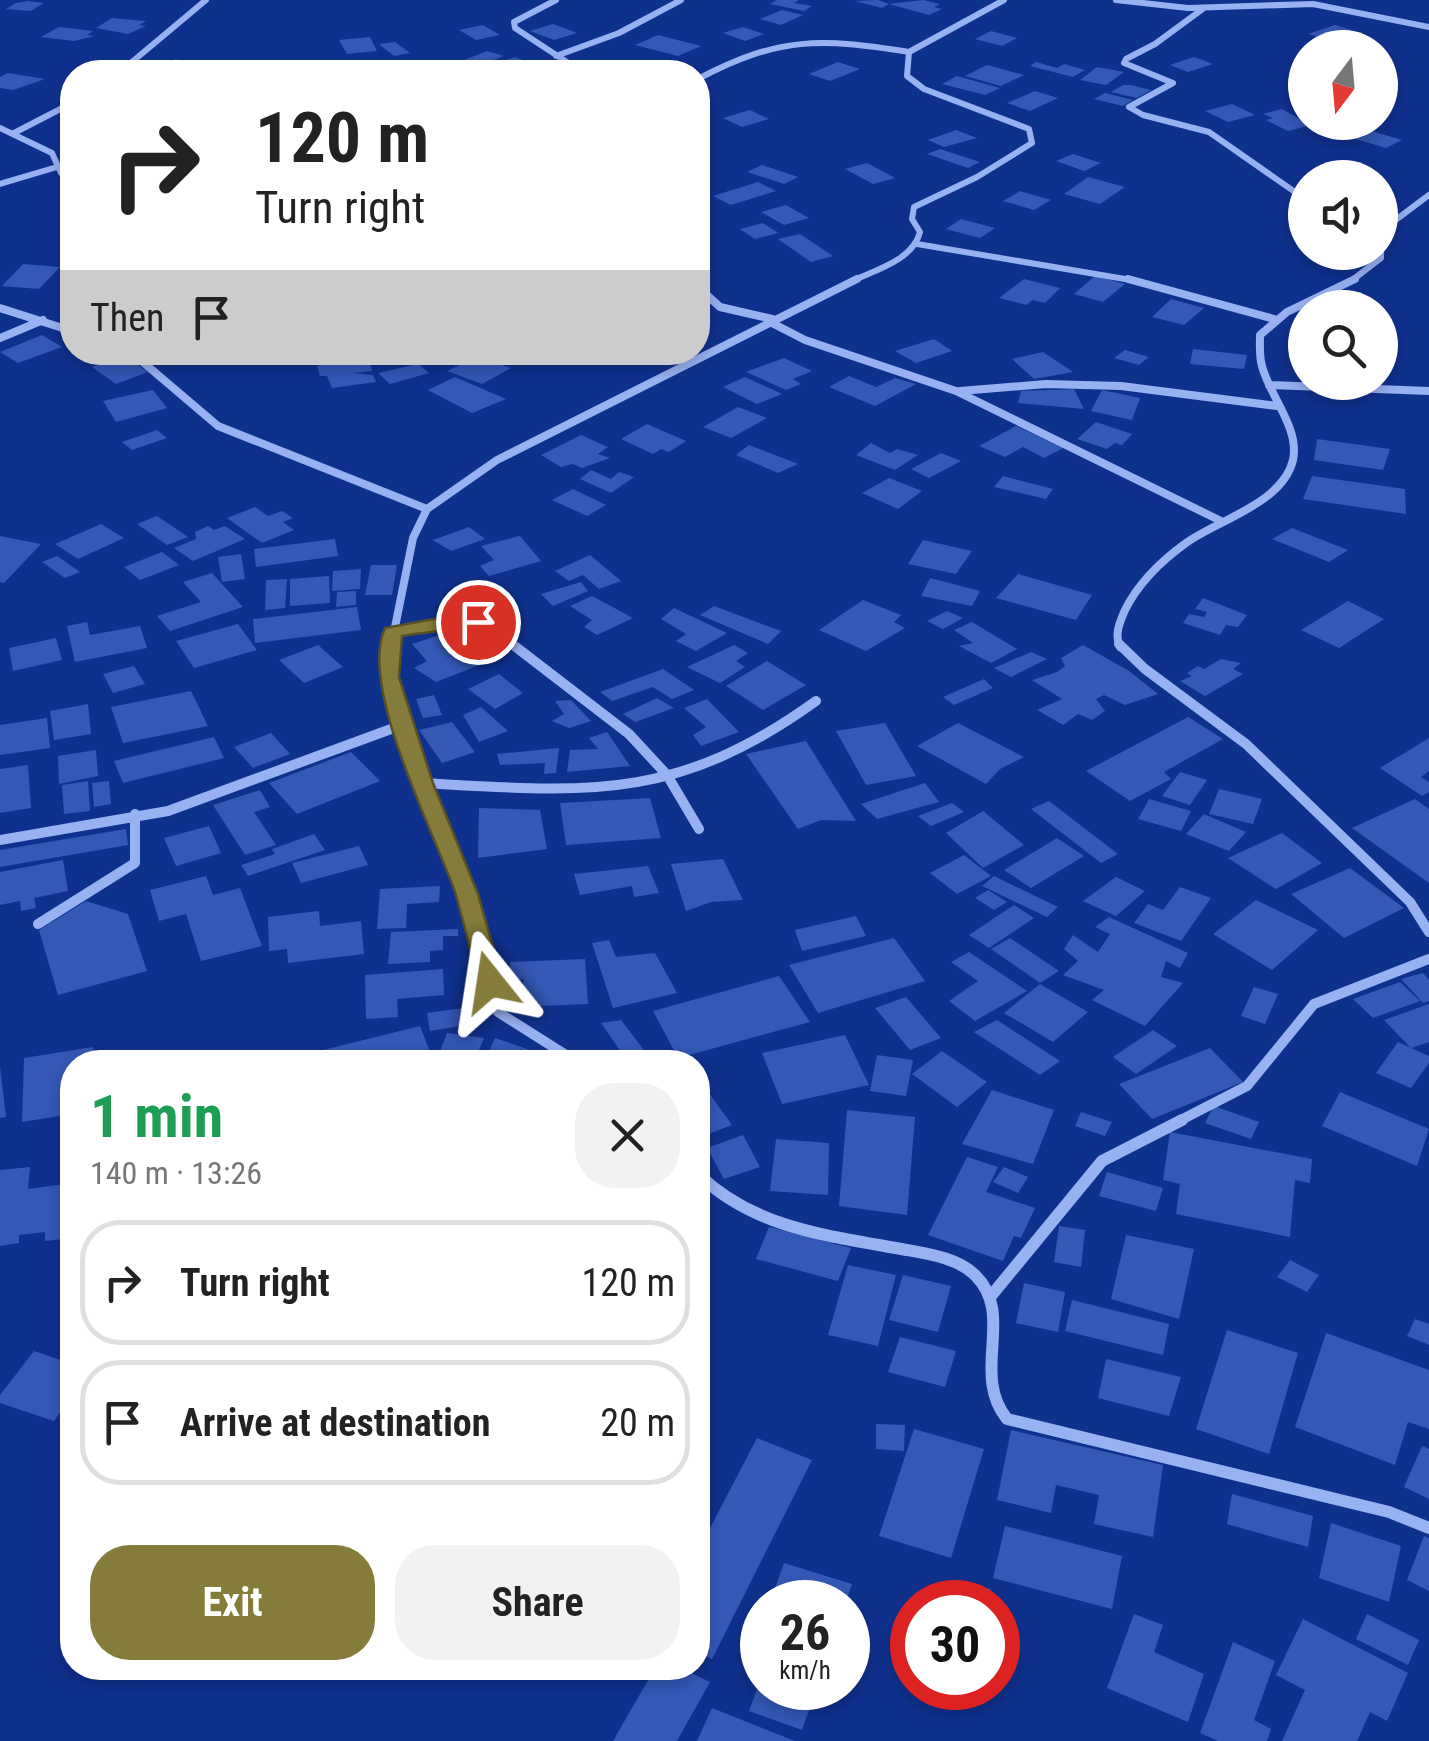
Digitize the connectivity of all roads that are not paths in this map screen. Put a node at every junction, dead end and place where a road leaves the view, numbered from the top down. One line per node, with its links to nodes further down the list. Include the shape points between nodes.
1 (206, 0): 12 (street)
2 (556, 0): 11 (street, via 514,22)
3 (681, 0): 11 (street)
4 (1004, 0): 10 (street)
5 (1116, 0): 8 (street)
6 (1304, 0): 7 (street)
7 (1294, 4): 8 (street); 9 (street)
8 (1204, 8): 21 (street, via 1126,58 1124,63 1174,83 1129,107 1209,132)
9 (1429, 27)
10 (909, 52): 14 (street, via 856,42 789,41); 24 (street, via 905,68 916,84 1033,135 1019,154 914,208)
11 (556, 56): 13 (street)
12 (134, 60)
13 (562, 60)
14 (710, 72)
15 (60, 109): 17 (street)
16 (0, 128): 17 (street)
17 (14, 133): 18 (street, via 52,152)
18 (57, 167): 19 (street); 20 (street)
19 (60, 169)
20 (0, 184)
21 (1288, 187)
22 (1429, 195): 23 (street)
23 (1398, 218)
24 (917, 244): 28 (street, via 1110,274); 30 (street)
25 (1371, 270): 28 (street)
26 (710, 299): 30 (street, via 720,308)
27 (0, 308): 29 (street)
28 (1274, 319): 36 (street, via 1260,335)
29 (44, 320): 31 (street); 32 (street)
30 (772, 321): 33 (street); 37 (street, via 806,340)
31 (60, 326)
32 (0, 338)
33 (710, 352)
34 (148, 365): 40 (street, via 218,426)
35 (685, 365): 40 (street, via 497,460)
36 (1269, 385): 38 (street); 39 (street)
37 (956, 391): 39 (street, via 1120,386); 41 (street)
38 (1429, 391)
39 (1277, 406): 41 (street, via 1293,440 1286,475 1264,500)
40 (427, 509): 42 (street, via 413,538)
41 (1221, 521): 51 (street, via 1146,575 1118,627 1121,648 1246,744 1410,902)
42 (392, 632): 44 (street, via 388,677); 45 (street, via 478,622 607,714)
43 (816, 701): 45 (street, via 776,732)
44 (402, 725): 46 (street); 47 (street, via 168,810)
45 (668, 777): 46 (street, via 550,789); 48 (street)
46 (422, 783): 53 (street, via 466,894 498,1012)
47 (135, 814): 49 (street); 50 (street, via 134,863)
48 (698, 829)
49 (0, 840)
50 (38, 924)
51 (1429, 932)
52 (1429, 959): 55 (street, via 1314,1004 1247,1086 1102,1160)
53 (556, 1050)
54 (710, 1189): 55 (street, via 784,1226 960,1266)
55 (990, 1296): 56 (street, via 996,1336 990,1392 994,1408 1008,1418 1389,1512)
56 (1429, 1528)

